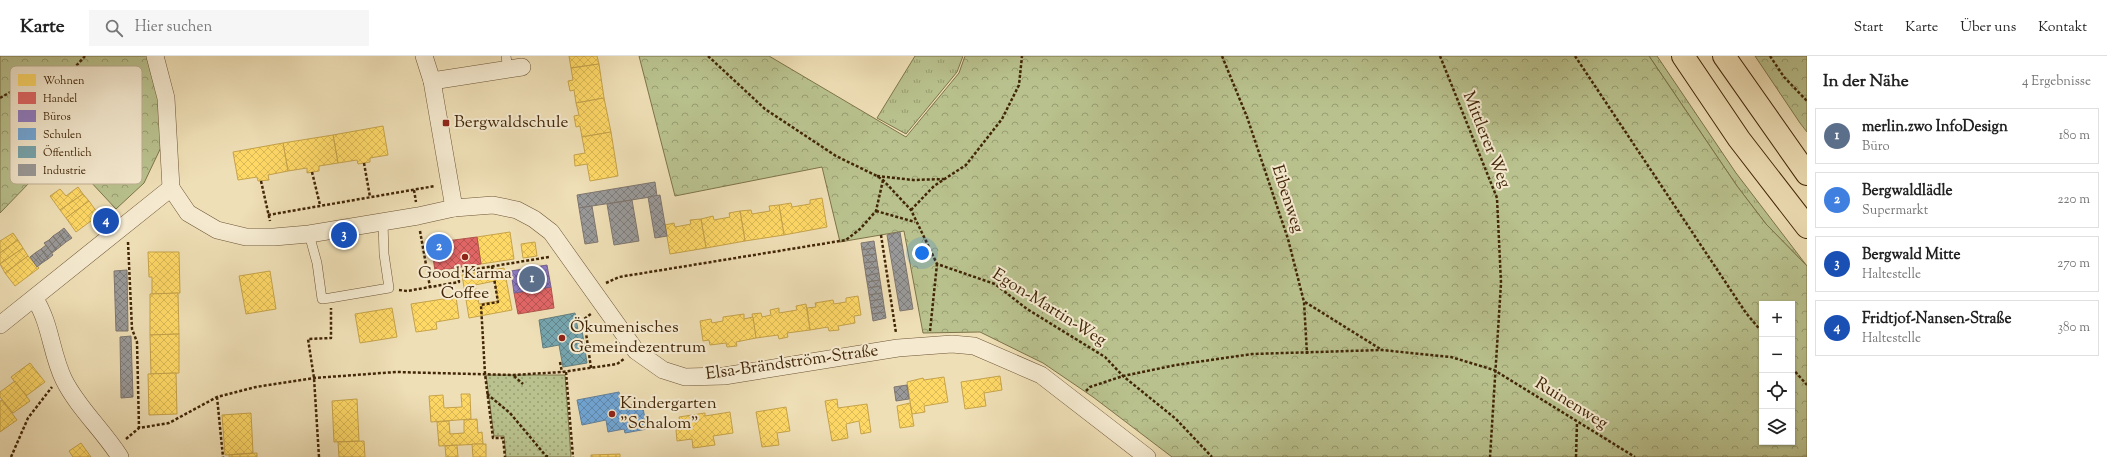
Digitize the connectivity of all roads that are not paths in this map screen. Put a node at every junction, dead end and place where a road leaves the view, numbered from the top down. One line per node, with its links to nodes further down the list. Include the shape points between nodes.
1 (155, 56): 8 (street, via 166,98)
2 (424, 56): 6 (street)
3 (1683, 56): 11 (highway, via 1739,139)
4 (1724, 56): 7 (highway)
5 (512, 64): 6 (street)
6 (432, 81): 9 (street)
7 (1807, 174)
8 (171, 188): 12 (street, Elsa-Brändström-Straße, via 188,213 217,230 246,237); 13 (street)
9 (454, 208): 10 (street, Elsa-Brändström-Straße); 16 (street, Elsa-Brändström-Straße, via 493,205 517,210 551,232 636,351 663,370 685,377 700,378 898,348 952,344 974,346 1041,375)
10 (382, 222): 12 (street, Elsa-Brändström-Straße); 12 (lane, via 389,288 330,298 322,299)
11 (1807, 227)
12 (310, 234)
13 (34, 299): 14 (street); 15 (street, via 44,313 64,379)
14 (0, 325)
15 (118, 455)
16 (1147, 457)

